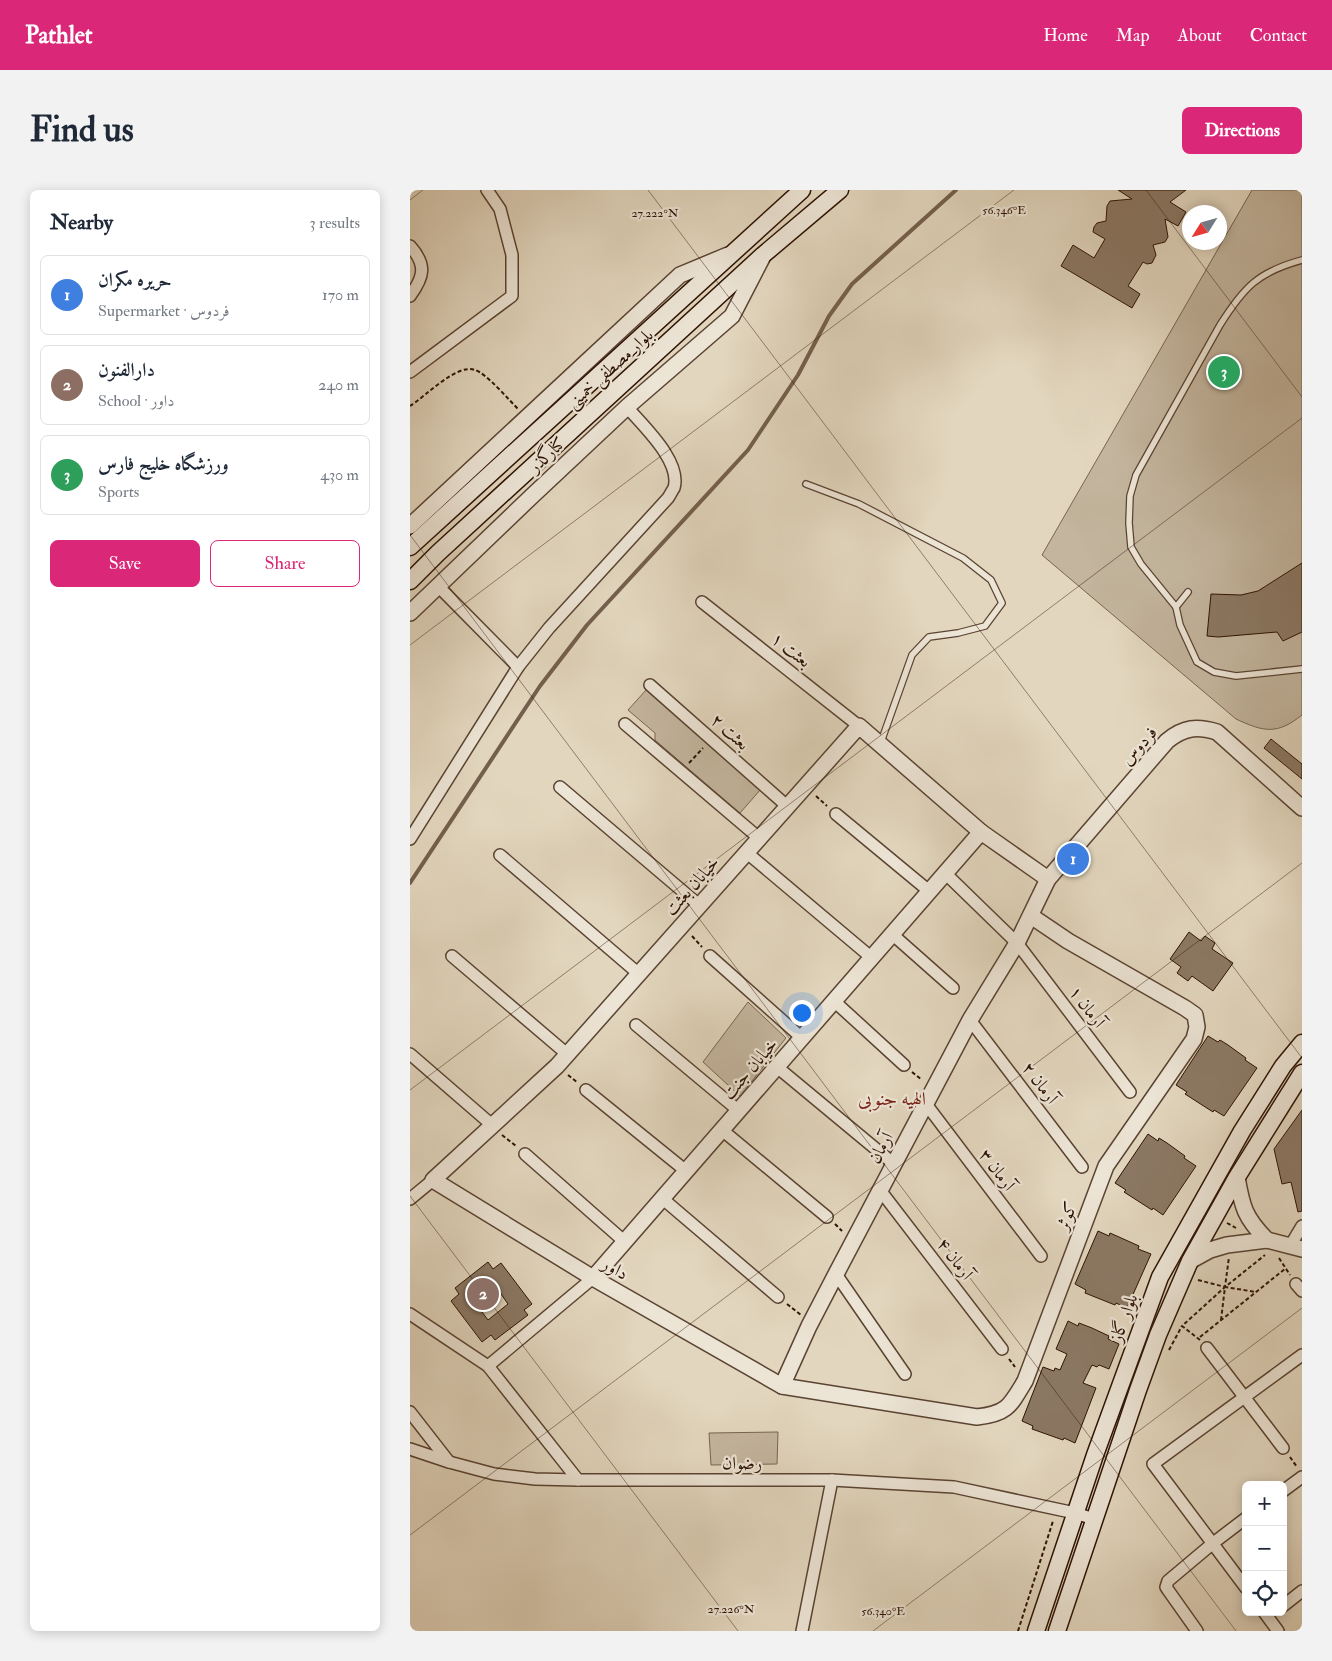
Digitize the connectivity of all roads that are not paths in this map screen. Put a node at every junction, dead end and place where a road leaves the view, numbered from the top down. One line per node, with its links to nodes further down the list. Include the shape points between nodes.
1 (488, 190): 9 (street, via 500,209 512,255 512,292 509,299)
2 (802, 190): 5 (main road, بلوار مصطفی خمینی)
3 (840, 190): 6 (main road, بلوار مصطفی خمینی)
4 (410, 246): 8 (street, via 420,258 422,278)
5 (734, 252): 12 (street, via 680,275); 13 (main road, بلوار مصطفی خمینی)
6 (764, 256): 10 (street, کنارگذر, via 732,316); 14 (main road, بلوار مصطفی خمینی)
7 (1302, 260): 18 (lane, via 1258,278 1235,301 1136,475 1130,496 1130,547)
8 (410, 296)
9 (410, 372)
10 (627, 407): 15 (street, کنارگذر); 20 (street, via 667,455 674,486 668,498 549,628)
11 (806, 484): 25 (lane, via 859,504 963,558 991,580 1002,603 985,626 929,637 912,655)
12 (410, 526)
13 (410, 547)
14 (410, 581)
15 (438, 586): 19 (street, کنارگذر); 20 (street)
16 (1188, 592): 18 (lane)
17 (702, 602): 24 (street, بعثت ۱)
18 (1176, 607): 21 (lane, via 1196,662 1214,672 1236,676)
19 (410, 613)
20 (518, 667): 31 (street)
21 (1302, 669)
22 (650, 685): 27 (street, بعثت ۲)
23 (625, 724): 32 (street)
24 (859, 726): 25 (street); 27 (street, خیابان بعثت)
25 (880, 743): 30 (street)
26 (560, 787): 38 (street)
27 (787, 806): 32 (street, خیابان بعثت)
28 (1302, 808): 36 (street, فردوس, via 1218,732 1189,729 1167,741)
29 (836, 814): 37 (street)
30 (981, 832): 35 (street, خیابان جنت); 36 (street)
31 (410, 838)
32 (759, 838): 33 (street, خیابان بعثت)
33 (746, 852): 38 (street, خیابان بعثت); 44 (street)
34 (500, 855): 45 (street)
35 (945, 873): 37 (street, خیابان جنت); 41 (street, آرمان ۱)
36 (1048, 879): 39 (street, آرمان)
37 (929, 891): 40 (street, خیابان جنت)
38 (699, 905): 45 (street, خیابان بعثت)
39 (1030, 916): 41 (street, آرمان); 88 (street, کوثر, via 1185,1008 1195,1015 1197,1027 1194,1039 1106,1166 1025,1382 1011,1405 992,1415 977,1417)
40 (892, 934): 44 (street, خیابان جنت); 46 (street)
41 (1016, 943): 48 (street, آرمان); 58 (street, آرمان ۱)
42 (452, 956): 53 (street)
43 (710, 956): 50 (street)
44 (872, 958): 47 (street, خیابان جنت)
45 (638, 974): 53 (street, خیابان بعثت)
46 (953, 988)
47 (834, 1001): 50 (street, خیابان جنت); 54 (street)
48 (970, 1020): 59 (street, آرمان); 65 (street, آرمان ۲)
49 (636, 1025): 60 (street)
50 (802, 1038): 55 (street, خیابان جنت)
51 (1302, 1043): 98 (main road, بلوار گاز, via 1283,1066 1242,1131 1160,1277)
52 (410, 1054): 61 (street)
53 (567, 1054): 61 (street, خیابان بعثت)
54 (904, 1065)
55 (777, 1067): 60 (street, خیابان جنت); 64 (street)
56 (1302, 1073): 67 (main road)
57 (586, 1090): 66 (street)
58 (1130, 1092)
59 (926, 1104): 64 (street, آرمان); 77 (street, آرمان ۳)
60 (738, 1111): 62 (street, خیابان جنت)
61 (492, 1126): 68 (street, خیابان بعثت)
62 (722, 1130): 66 (street, خیابان جنت); 72 (street)
63 (525, 1154): 74 (street)
64 (894, 1164): 69 (street, آرمان)
65 (1082, 1167)
66 (686, 1171): 71 (street, خیابان جنت)
67 (1237, 1177): 75 (street, via 1240,1200 1246,1214); 78 (main road)
68 (433, 1180): 70 (street); 80 (street, داور)
69 (880, 1190): 79 (street, آرمان); 84 (street, آرمان ۴)
70 (410, 1199)
71 (663, 1199): 74 (street, خیابان جنت); 81 (street)
72 (827, 1217)
73 (1302, 1226): 76 (street)
74 (625, 1242): 80 (street, خیابان جنت)
75 (1270, 1244): 76 (street); 78 (street, via 1227,1245 1210,1250)
76 (1296, 1248)
77 (1040, 1256)
78 (1187, 1268): 99 (main road, via 1158,1335)
79 (836, 1274): 87 (street); 88 (street, آرمان)
80 (593, 1278): 86 (street); 88 (street, داور)
81 (778, 1297)
82 (410, 1314): 86 (street)
83 (1207, 1348): 89 (street)
84 (1002, 1349)
85 (1302, 1355): 89 (street)
86 (488, 1366): 95 (street)
87 (905, 1374)
88 (782, 1386)
89 (1244, 1399): 91 (street); 101 (street, via 1153,1464)
90 (410, 1412): 93 (street)
91 (1283, 1448)
92 (410, 1449): 93 (street, رضوان)
93 (449, 1462): 95 (street, رضوان, via 502,1475)
94 (1302, 1477): 97 (street)
95 (578, 1480): 96 (street, رضوان)
96 (832, 1480): 98 (street, رضوان, via 954,1487); 106 (street)
97 (1287, 1488)
98 (1076, 1513): 99 (street, رضوان); 107 (main road, بلوار گاز)
99 (1094, 1519): 108 (main road)
100 (1242, 1521): 101 (street)
101 (1212, 1544): 102 (street); 109 (street, via 1166,1586)
102 (1242, 1583)
103 (1302, 1591): 104 (street)
104 (1287, 1603)
105 (1270, 1616): 110 (street)
106 (802, 1631)
107 (1036, 1631)
108 (1057, 1631)
109 (1198, 1631)
110 (1278, 1631)

